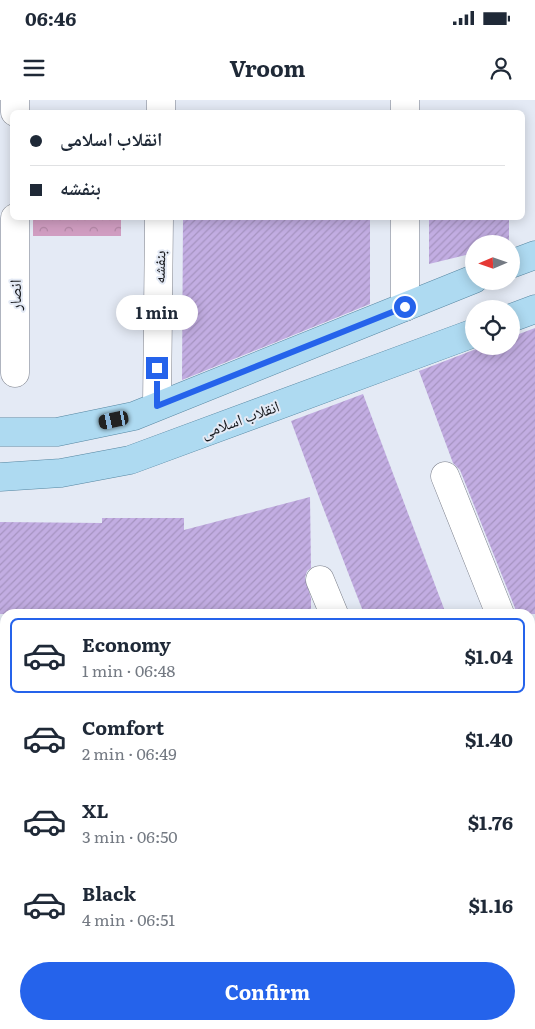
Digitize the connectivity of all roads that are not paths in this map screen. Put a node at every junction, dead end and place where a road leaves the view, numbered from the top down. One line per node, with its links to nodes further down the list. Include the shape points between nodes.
1 (15, 220): 11 (street, انصار)
2 (159, 220): 12 (street, بنفشه)
3 (405, 220): 7 (street)
4 (535, 255): 5 (main road)
5 (520, 261)
6 (465, 283): 7 (main road)
7 (405, 307): 12 (main road)
8 (535, 309): 9 (main road)
9 (520, 315)
10 (465, 335): 15 (main road, انقلاب اسلامی, via 130,460 61,473)
11 (15, 373)
12 (157, 406): 13 (main road, via 134,416 57,432)
13 (0, 432)
14 (445, 476): 18 (street)
15 (0, 478)
16 (322, 609): 17 (street, via 320,580)
17 (332, 609)
18 (498, 609)

